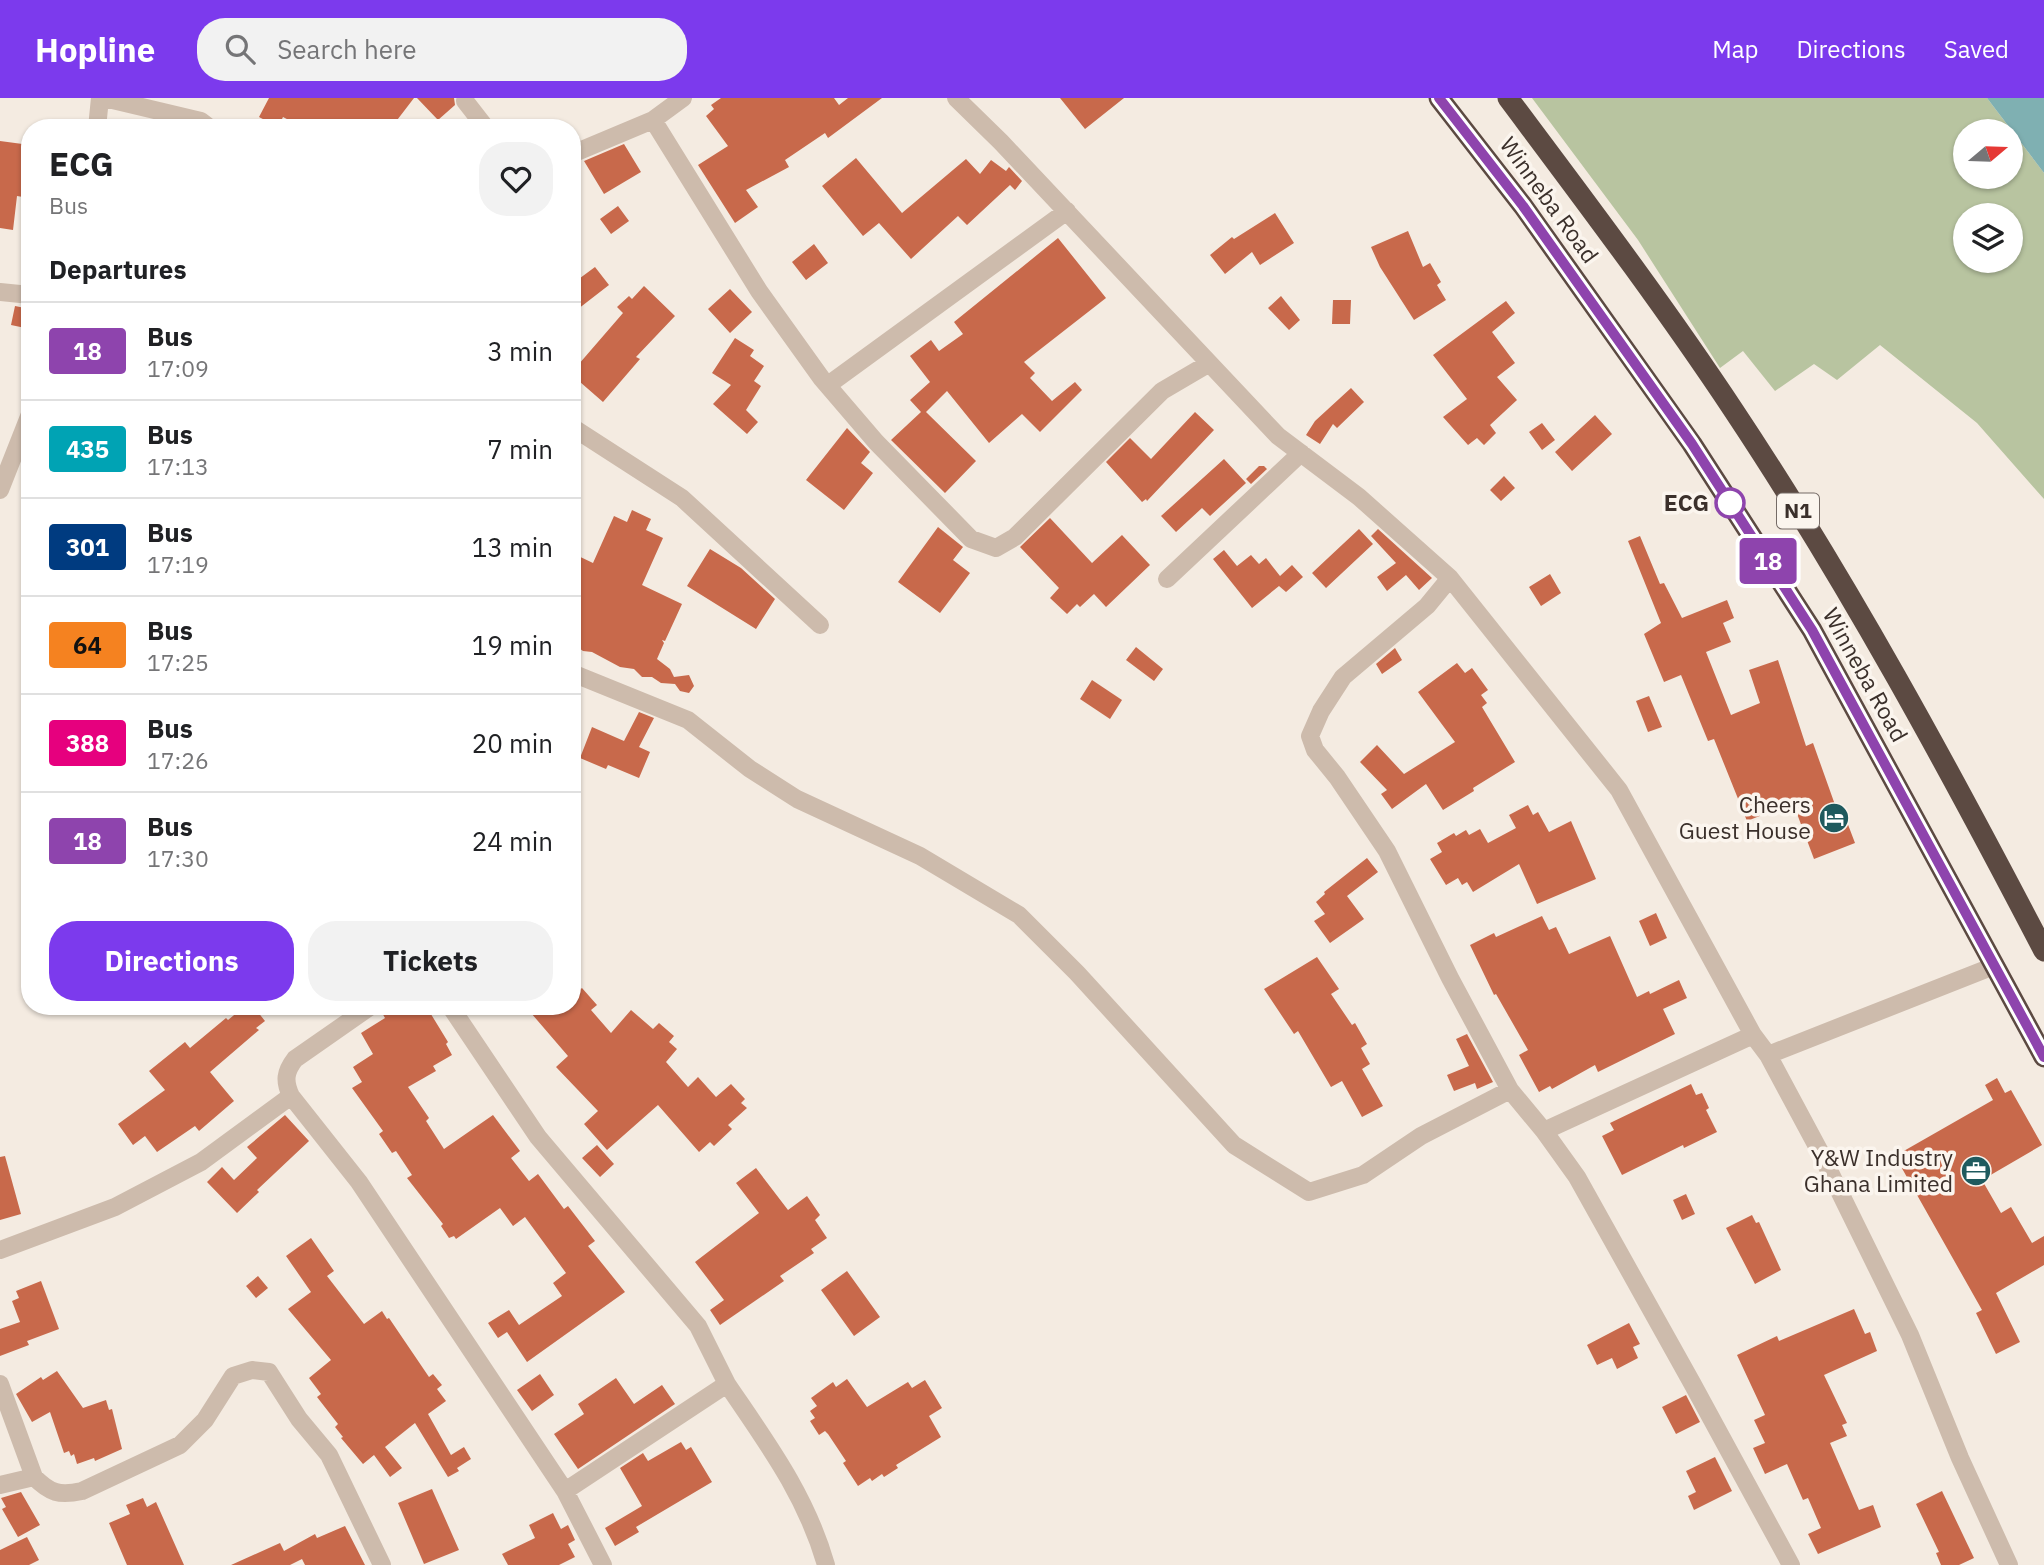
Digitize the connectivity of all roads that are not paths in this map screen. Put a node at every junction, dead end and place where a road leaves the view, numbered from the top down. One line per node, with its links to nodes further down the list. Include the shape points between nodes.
1 (102, 98): 7 (street); 8 (street)
2 (683, 98): 10 (street)
3 (956, 98): 12 (street)
4 (1440, 98): 26 (highway, Winneba Road / N1, via 1523,206 1692,444 1812,630)
5 (1508, 98): 25 (highway, Winneba Road / N1, via 1672,319 1795,507 1916,710)
6 (465, 101): 9 (street)
7 (98, 119)
8 (192, 119)
9 (478, 119)
10 (653, 120): 11 (street); 16 (street, via 759,291)
11 (581, 150)
12 (1067, 211): 15 (street); 16 (street)
13 (0, 292): 14 (street)
14 (21, 294)
15 (1208, 364): 16 (street, via 1162,391 1015,537 996,548 971,539 876,442); 19 (street, via 1278,436)
16 (828, 385)
17 (581, 433): 23 (street, via 682,498)
18 (21, 437): 20 (street)
19 (1301, 453): 21 (street, via 1359,496); 22 (street)
20 (0, 490)
21 (1450, 578): 29 (street, via 1619,790); 32 (street, via 1427,606 1343,677 1310,736 1315,750 1387,851)
22 (1167, 579)
23 (820, 625)
24 (581, 677): 32 (street, via 688,720 797,799 920,856 1019,915 1234,1145 1309,1192 1363,1175 1420,1136)
25 (2044, 951)
26 (1994, 966): 30 (street); 31 (highway, Winneba Road / N1)
27 (358, 1015): 33 (street, via 295,1059 286,1071)
28 (456, 1015): 37 (street, via 538,1137 698,1326)
29 (1753, 1035): 30 (street); 34 (street)
30 (1768, 1055): 45 (street, via 1910,1335)
31 (2044, 1057)
32 (1510, 1090): 34 (street)
33 (291, 1096): 35 (street, via 201,1162 115,1207); 40 (street, via 359,1182)
34 (1544, 1131): 44 (street, via 1577,1177)
35 (0, 1250)
36 (0, 1384): 38 (street)
37 (727, 1384): 40 (street); 43 (street, via 786,1471 818,1537)
38 (33, 1478): 39 (street); 41 (street, via 46,1489 65,1494 82,1491 180,1445 205,1420 233,1376 252,1370 269,1372 299,1419 330,1455)
39 (0, 1485)
40 (565, 1491): 42 (street)
41 (382, 1565)
42 (603, 1565)
43 (826, 1565)
44 (1791, 1565)
45 (2009, 1565)

